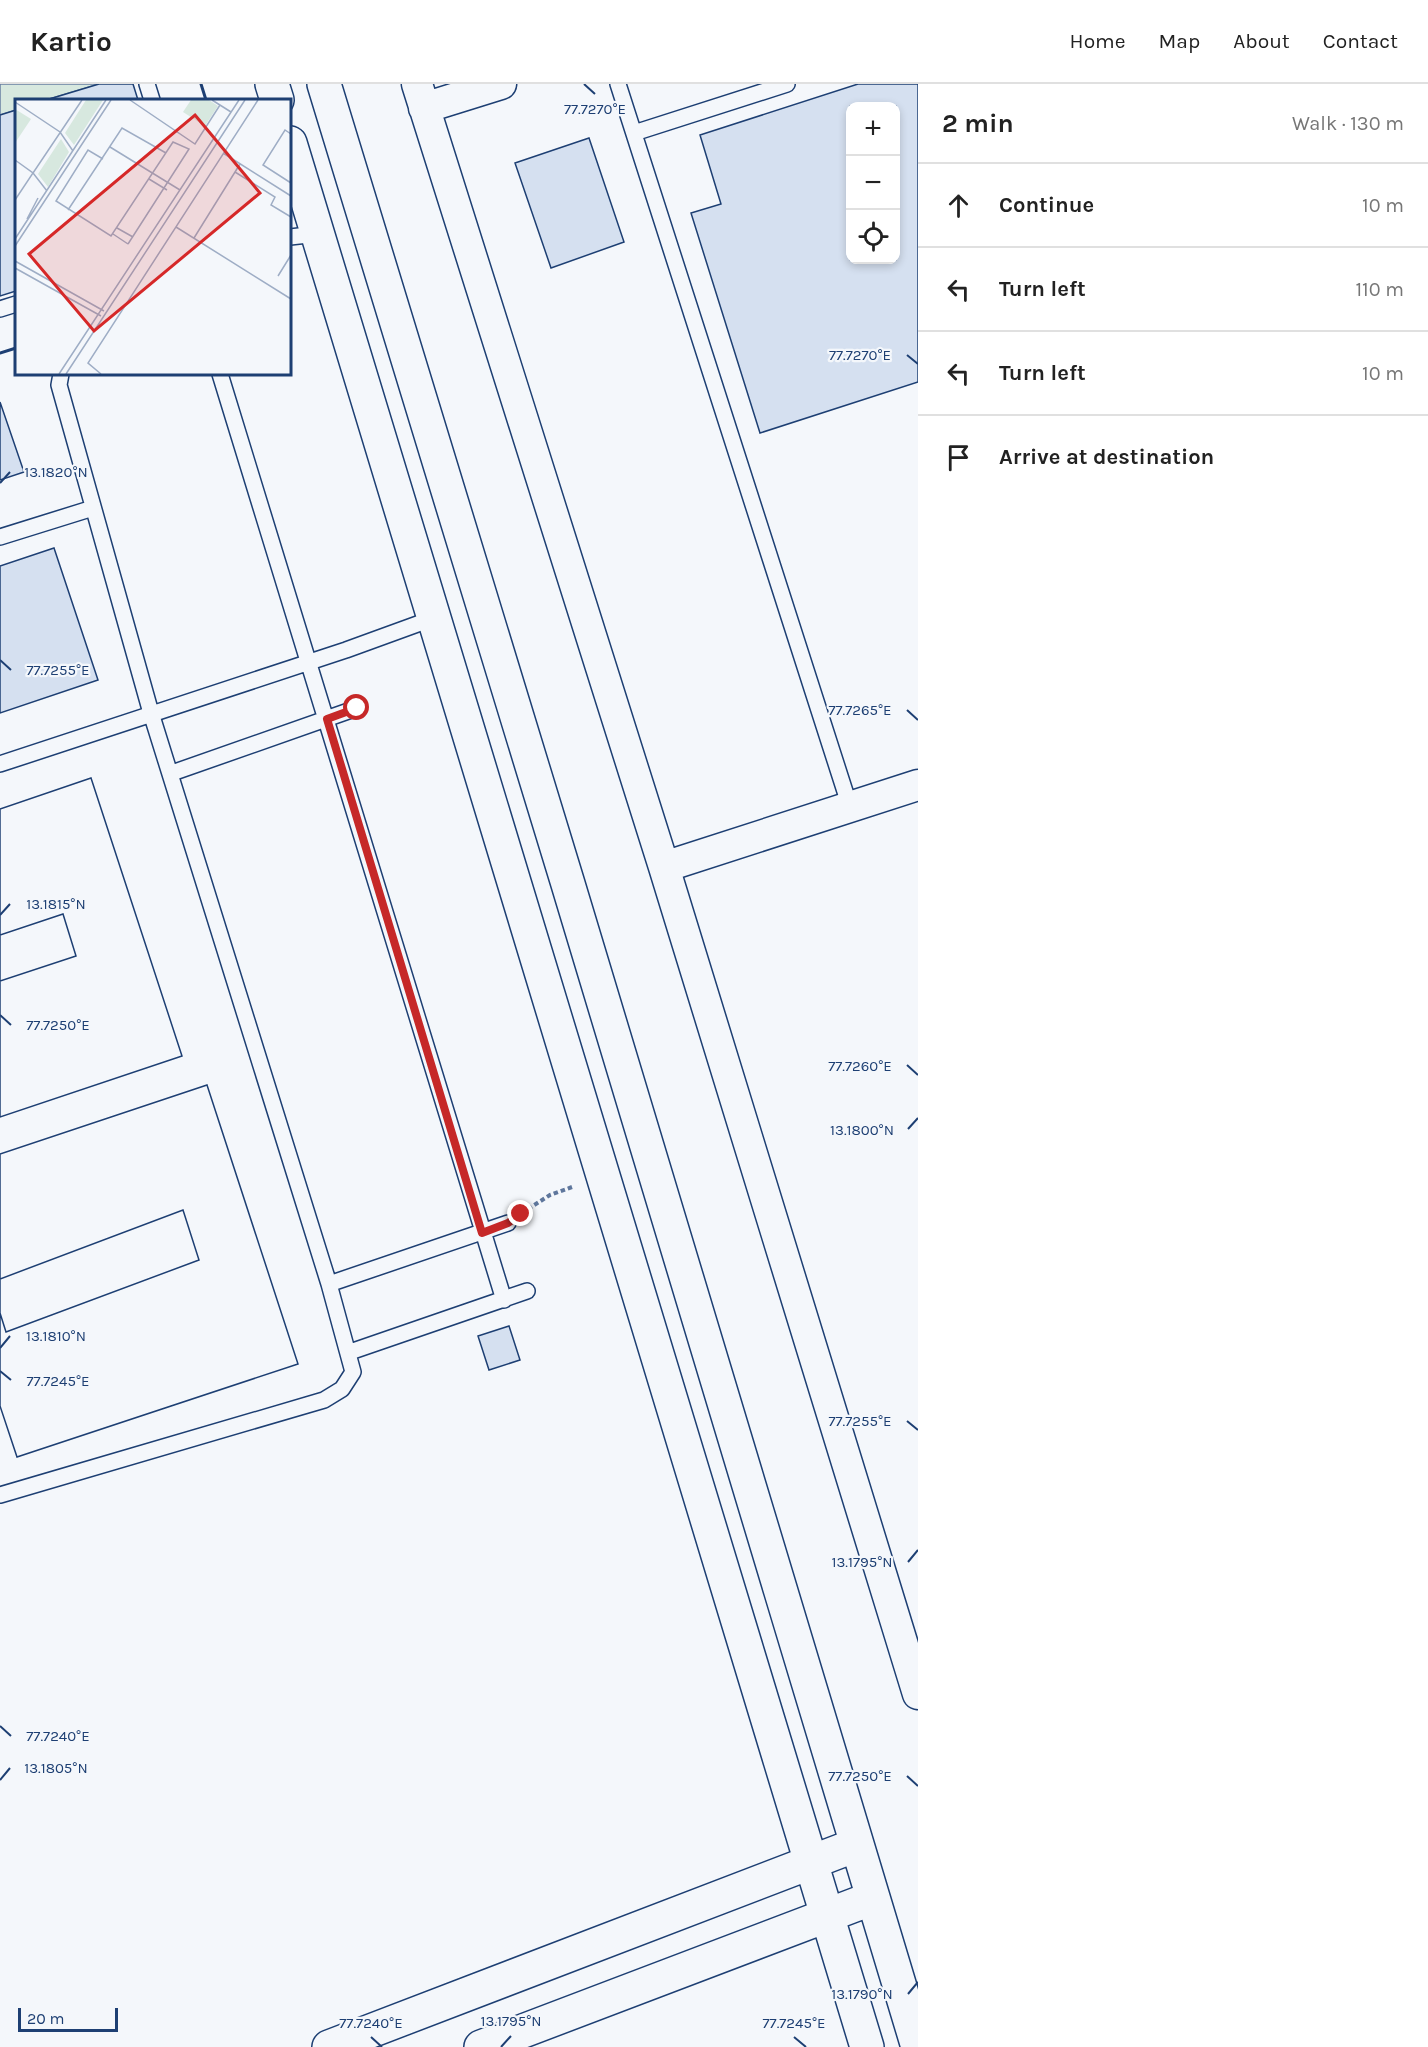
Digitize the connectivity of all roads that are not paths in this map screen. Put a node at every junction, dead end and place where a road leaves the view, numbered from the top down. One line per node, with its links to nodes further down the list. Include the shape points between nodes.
1 (147, 84): 8 (lane)
2 (272, 84): 9 (street)
3 (324, 84): 11 (street)
4 (501, 84): 7 (street)
5 (618, 84): 10 (lane)
6 (787, 84): 10 (lane)
7 (420, 96): 29 (street)
8 (152, 99)
9 (277, 99)
10 (634, 134): 28 (lane)
11 (340, 137): 12 (street); 30 (street)
12 (291, 148): 13 (street)
13 (303, 236): 20 (street)
14 (15, 304): 15 (lane)
15 (0, 309)
16 (61, 375): 18 (lane, via 59,385)
17 (220, 375): 21 (lane)
18 (93, 507): 19 (lane); 23 (lane)
19 (0, 537)
20 (434, 618): 21 (lane); 31 (street)
21 (310, 662): 23 (lane); 24 (lane)
22 (357, 708): 24 (lane)
23 (152, 713): 25 (lane); 26 (lane)
24 (327, 719): 26 (lane); 33 (lane)
25 (0, 764)
26 (172, 773): 34 (lane)
27 (918, 785): 28 (street)
28 (850, 807): 29 (street)
29 (663, 867): 39 (street)
30 (568, 884): 31 (street); 40 (street)
31 (519, 901): 41 (street)
32 (508, 1223): 33 (lane)
33 (482, 1233): 34 (lane); 36 (lane)
34 (329, 1284): 37 (lane)
35 (527, 1291): 36 (lane)
36 (504, 1299): 37 (lane)
37 (350, 1352): 38 (lane, via 353,1372 342,1389 324,1400)
38 (0, 1495)
39 (918, 1694)
40 (856, 1845): 41 (street); 42 (street)
41 (811, 1863): 43 (street); 44 (street)
42 (873, 1898): 43 (street); 47 (street)
43 (828, 1915): 45 (street); 46 (street)
44 (329, 2047)
45 (482, 2047)
46 (867, 2047)
47 (918, 2047)

